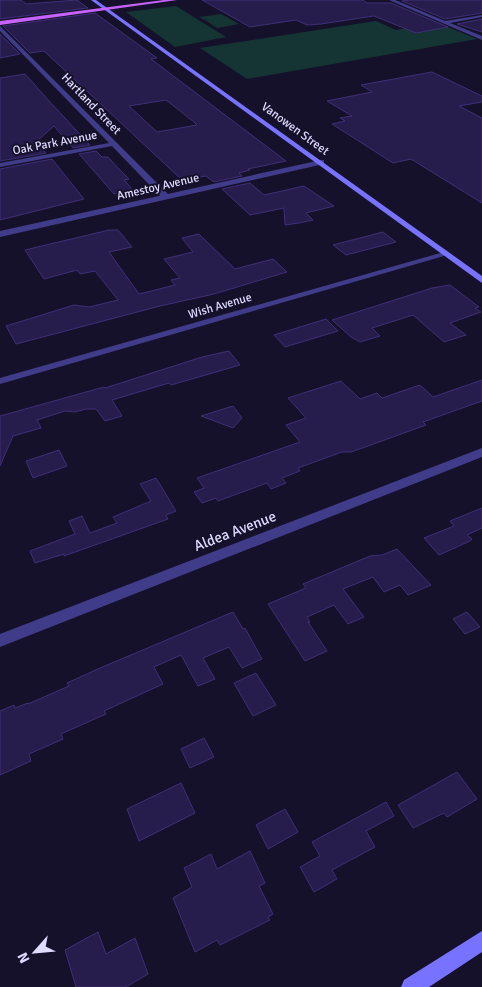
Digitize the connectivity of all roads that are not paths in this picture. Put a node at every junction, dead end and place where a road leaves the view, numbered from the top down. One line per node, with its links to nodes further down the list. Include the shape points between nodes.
1 (92, 0): 4 (main road, Vanowen Street)
2 (175, 0): 4 (main road)
3 (391, 0): 6 (street)
4 (105, 9): 7 (main road); 10 (main road, Vanowen Street)
5 (482, 16): 6 (street)
6 (444, 22): 8 (street)
7 (0, 28): 9 (street, Hartland Street)
8 (482, 38)
9 (114, 144): 11 (street, Oak Park Avenue); 12 (street, Hartland Street)
10 (321, 162): 12 (street, Amestoy Avenue); 14 (main road, Vanowen Street)
11 (0, 165)
12 (166, 197): 13 (street, Amestoy Avenue)
13 (0, 234)
14 (447, 254): 15 (main road, Vanowen Street); 16 (street, Wish Avenue)
15 (482, 280)
16 (0, 381)
17 (482, 452): 18 (street, Aldea Avenue)
18 (0, 641)
19 (482, 941): 20 (main road)
20 (411, 987)

